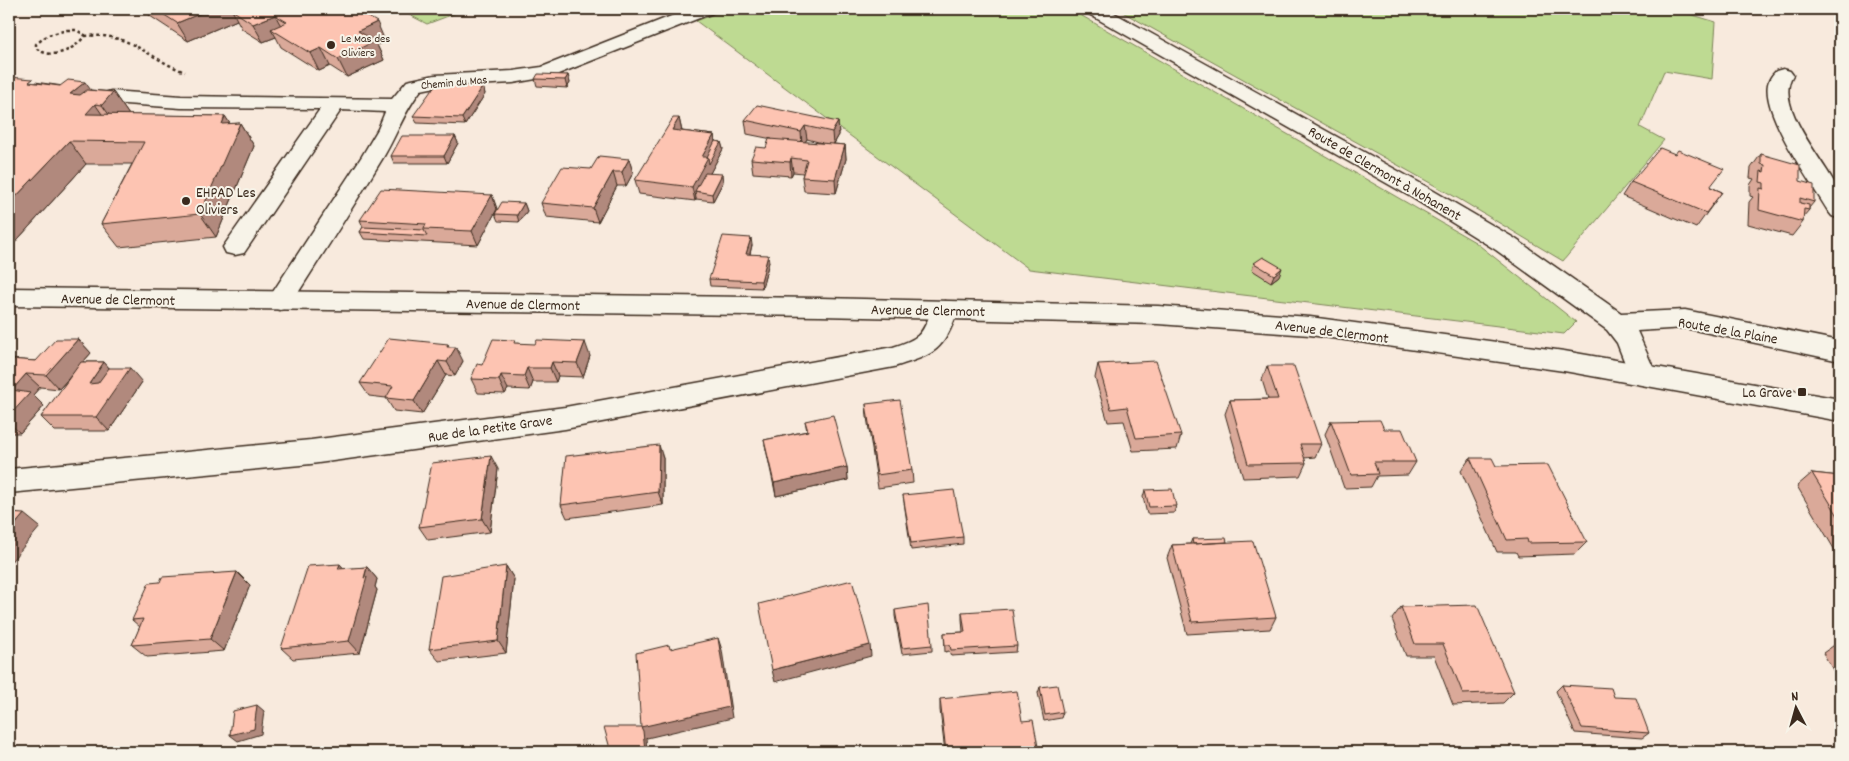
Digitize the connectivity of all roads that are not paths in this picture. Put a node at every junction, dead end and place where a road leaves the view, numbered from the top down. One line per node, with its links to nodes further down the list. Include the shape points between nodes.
1 (705, 9): 6 (street, Chemin du Mas, via 546,72 414,85)
2 (1094, 9): 12 (street, Route de Clermont à Nohanent, via 1411,187 1505,244)
3 (1782, 75): 7 (street, via 1777,83 1786,118)
4 (111, 97): 5 (street, via 181,102)
5 (335, 103): 6 (street); 8 (street)
6 (398, 105): 10 (street, Chemin du Mas, via 389,130)
7 (1840, 211)
8 (235, 247)
9 (9, 297): 10 (street, Avenue de Clermont)
10 (280, 300): 11 (street, Avenue de Clermont)
11 (945, 310): 14 (street, Avenue de Clermont, via 1158,315 1310,326); 16 (street, Rue de la Petite Grave, via 935,337 923,347 894,357 565,418 311,452)
12 (1616, 323): 13 (street, Route de la Plaine, via 1684,319); 14 (street, Route de Clermont à Nohanent, via 1629,340)
13 (1840, 351)
14 (1642, 374): 15 (street, Avenue de Clermont)
15 (1840, 410)
16 (9, 481)

